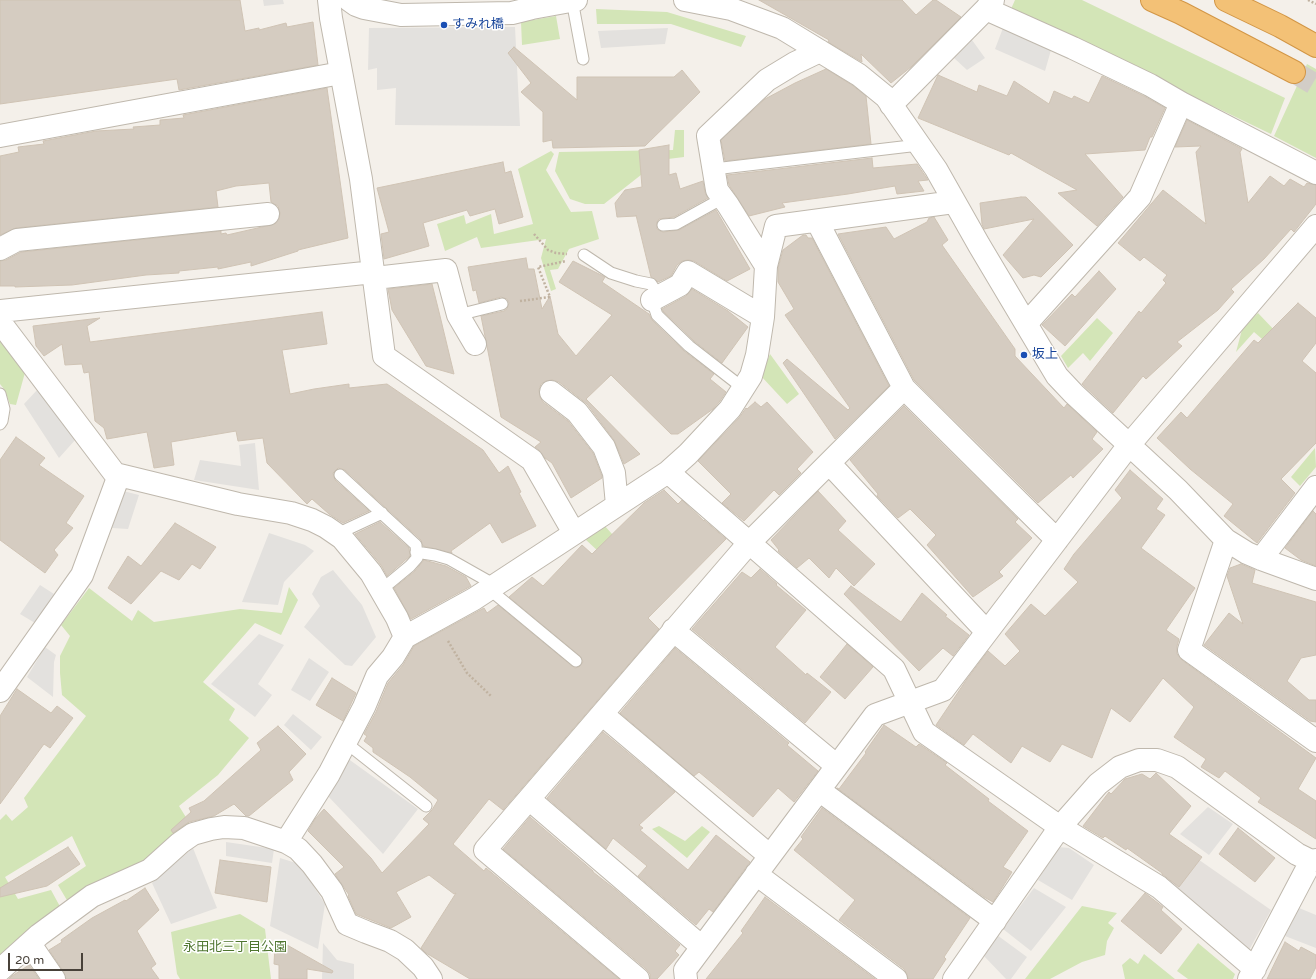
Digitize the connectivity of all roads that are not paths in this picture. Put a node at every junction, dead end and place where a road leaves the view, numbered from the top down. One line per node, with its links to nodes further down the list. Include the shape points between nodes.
1 (329, 0): 13 (street)
2 (349, 0): 3 (street, via 356,6 401,15 512,13)
3 (572, 0): 4 (street); 11 (lane)
4 (576, 0)
5 (685, 0): 10 (street, via 731,9 782,28)
6 (1152, 0): 12 (highway)
7 (1226, 0): 9 (highway)
8 (990, 4): 14 (street); 15 (street)
9 (1316, 46)
10 (820, 51): 15 (street, via 859,75 886,97); 18 (street, via 767,80 708,136)
11 (583, 59)
12 (1294, 72)
13 (341, 73): 16 (street); 29 (street, via 362,179)
14 (1181, 103): 19 (street); 36 (street, via 1140,197)
15 (891, 105): 17 (street)
16 (0, 136)
17 (919, 144): 18 (lane); 21 (street)
18 (714, 169): 20 (street, via 717,190)
19 (1316, 173)
20 (723, 198): 24 (lane, via 676,224); 28 (street)
21 (954, 202): 23 (street); 36 (street)
22 (268, 214): 26 (street, via 17,240)
23 (817, 221): 28 (street, via 776,226); 39 (street)
24 (663, 225)
25 (1316, 226): 43 (street)
26 (0, 249)
27 (584, 255): 30 (lane, via 610,273 651,284)
28 (766, 266): 34 (street)
29 (375, 275): 32 (street); 33 (street, via 446,270); 51 (street, via 384,356 532,460)
30 (656, 298): 34 (street, via 680,285 688,272); 38 (lane, via 657,315 683,340)
31 (502, 304): 33 (lane)
32 (0, 311)
33 (458, 315): 37 (street)
34 (763, 317): 38 (street, via 757,355 751,376)
35 (0, 322): 46 (street, via 115,474)
36 (1026, 324): 43 (street, via 1057,376)
37 (475, 344)
38 (743, 388): 45 (street, via 730,409 709,433)
39 (904, 388): 44 (street); 53 (street)
40 (551, 392): 49 (street, via 578,412 604,447 614,473)
41 (0, 394): 42 (lane, via 4,408)
42 (0, 424)
43 (1129, 445): 53 (street); 54 (street, via 1178,490)
44 (829, 463): 55 (street); 62 (street)
45 (668, 472): 49 (street); 55 (street)
46 (119, 475): 52 (street, via 238,504 291,513 312,520); 65 (street, via 82,575)
47 (340, 475): 50 (lane)
48 (1316, 487): 57 (street)
49 (617, 505): 51 (street)
50 (382, 513): 52 (lane); 56 (lane, via 416,545)
51 (574, 533): 59 (street)
52 (337, 534): 60 (street, via 371,573)
53 (1057, 540): 62 (street)
54 (1226, 540): 57 (street); 68 (street, via 1189,650)
55 (749, 543): 61 (street); 66 (street, via 894,669)
56 (416, 552): 59 (lane, via 449,559); 60 (lane, via 417,558 410,566)
57 (1261, 559): 58 (street)
58 (1316, 579)
59 (492, 587): 63 (street); 64 (lane)
60 (381, 590): 63 (street)
61 (673, 630): 67 (street); 70 (street)
62 (987, 632): 66 (street, via 943,690)
63 (405, 637): 69 (street, via 378,676)
64 (576, 661)
65 (0, 691)
66 (910, 702): 70 (street, via 875,715); 74 (street, via 924,732)
67 (602, 714): 72 (street); 76 (street)
68 (1316, 741)
69 (345, 742): 73 (lane); 75 (street, via 329,774)
70 (837, 766): 71 (street)
71 (819, 790): 76 (street); 79 (street)
72 (529, 799): 81 (street); 86 (street, via 485,850)
73 (426, 806)
74 (1060, 827): 77 (street, via 1098,784 1120,767 1139,760 1157,760 1177,767 1297,854); 79 (street); 83 (street, via 1159,887)
75 (286, 842): 80 (street, via 244,828 224,827 193,834 150,870 92,896); 85 (street, via 298,849 312,864 332,892 348,924 405,950 423,967)
76 (770, 856): 78 (street)
77 (1313, 860): 83 (street)
78 (756, 874): 81 (street); 88 (street)
79 (995, 921): 89 (street)
80 (30, 944): 82 (street); 84 (street)
81 (702, 947): 87 (street, via 685,970)
82 (0, 970)
83 (1252, 974)
84 (54, 979)
85 (431, 979)
86 (638, 979)
87 (686, 979)
88 (896, 979)
89 (954, 979)

